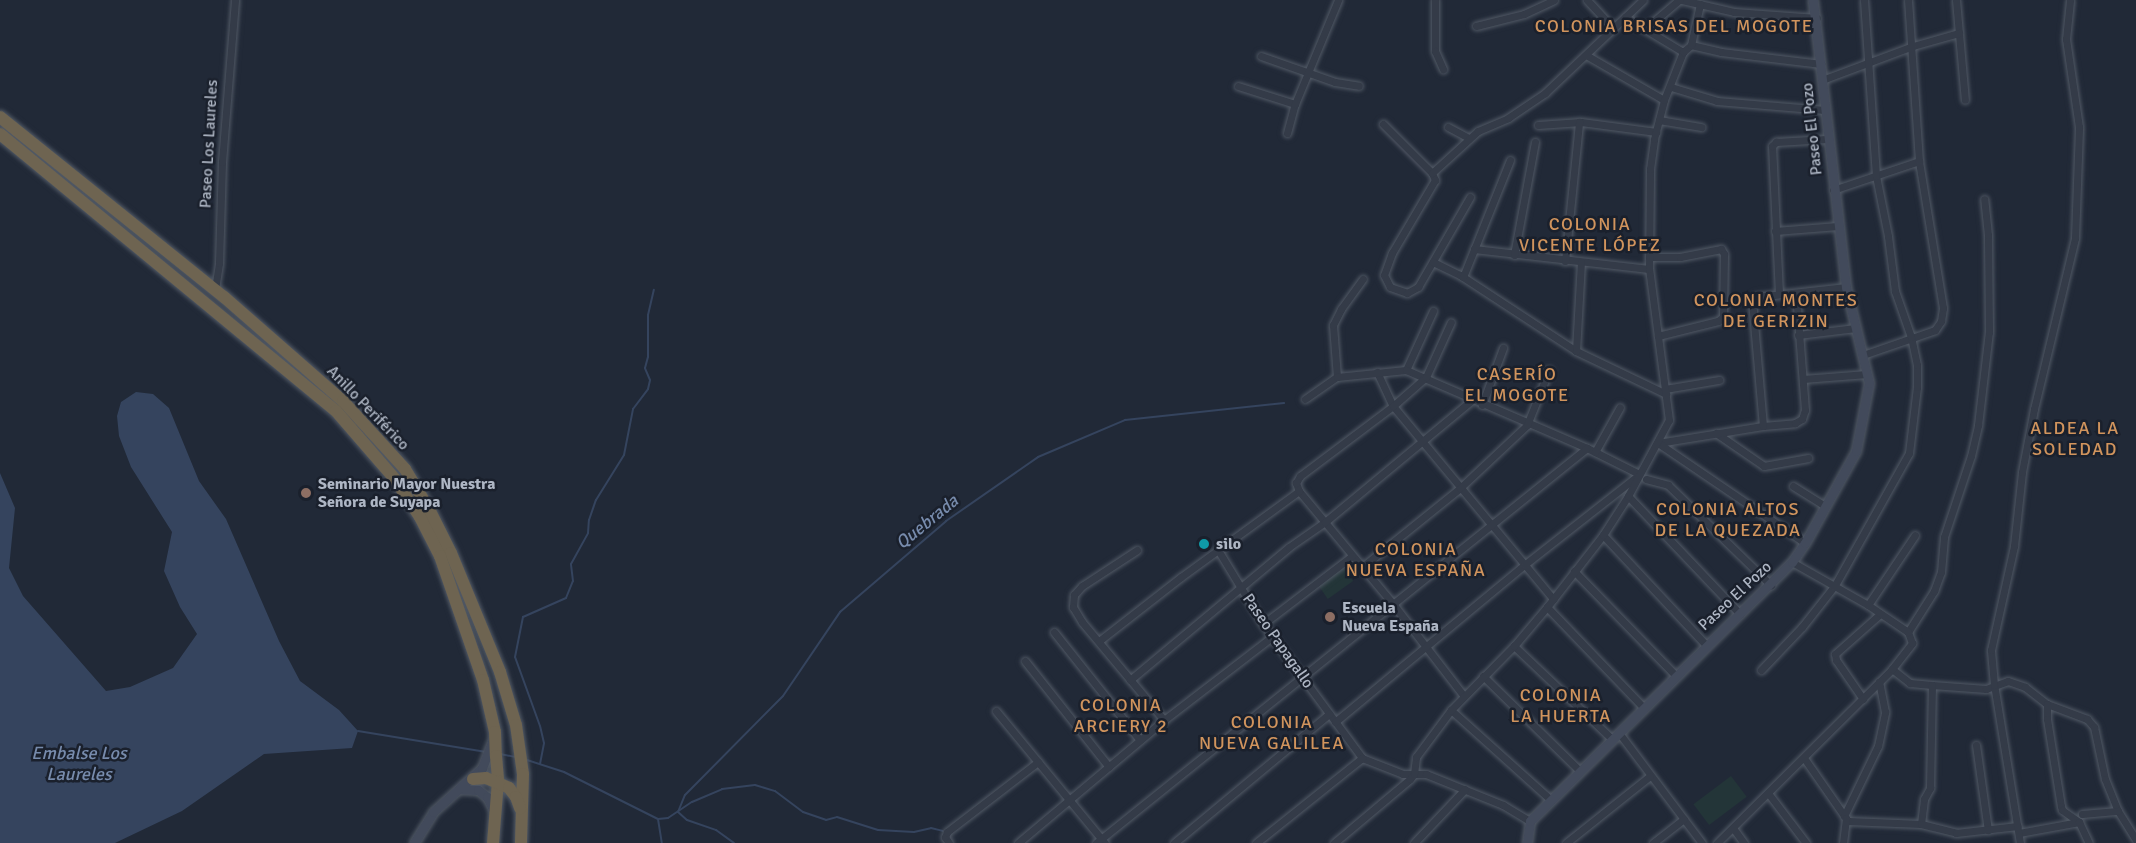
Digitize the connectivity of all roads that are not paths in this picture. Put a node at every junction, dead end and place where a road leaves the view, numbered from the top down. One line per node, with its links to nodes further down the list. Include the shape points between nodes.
1 (235, 0): 69 (street, Paseo Los Laureles)
2 (1338, 0): 28 (street)
3 (1435, 0): 27 (street, via 1435,51)
4 (1554, 0): 16 (street, via 1524,14)
5 (1587, 0): 17 (street)
6 (1643, 0): 14 (street)
7 (1680, 0): 13 (street); 18 (street)
8 (1813, 0): 15 (street, Paseo El Pozo)
9 (1863, 0): 25 (street)
10 (1908, 0): 21 (street)
11 (1956, 0): 19 (street)
12 (2070, 0): 146 (street, via 2066,39 2079,128 2075,238 2022,472 2014,546 1991,650)
13 (1700, 4): 15 (street, via 1734,12); 20 (street)
14 (1625, 17): 17 (street); 18 (street)
15 (1817, 18): 26 (street, Paseo El Pozo)
16 (1476, 26)
17 (1613, 28): 23 (street)
18 (1645, 29): 22 (street)
19 (1959, 33): 21 (street); 34 (street)
20 (1691, 45): 22 (street); 26 (street)
21 (1913, 46): 25 (street); 51 (street)
22 (1683, 52): 32 (street)
23 (1586, 55): 33 (street); 47 (street, via 1545,93)
24 (1261, 56): 28 (street)
25 (1870, 62): 29 (street); 53 (street)
26 (1821, 64): 29 (street, Paseo El Pozo)
27 (1443, 69)
28 (1310, 74): 31 (street); 35 (street)
29 (1822, 80): 36 (street, Paseo El Pozo)
30 (1238, 86): 35 (street)
31 (1359, 86)
32 (1671, 87): 33 (street); 36 (street, via 1717,101)
33 (1664, 100): 38 (street)
34 (1965, 100)
35 (1295, 105): 45 (street)
36 (1824, 111): 48 (street, Paseo El Pozo)
37 (0, 117): 69 (highway, Anillo Periférico)
38 (1659, 120): 43 (street); 44 (street)
39 (1579, 122): 41 (street); 44 (street); 62 (street)
40 (1383, 124): 52 (street)
41 (1538, 125)
42 (1449, 127): 47 (street)
43 (1701, 128)
44 (1656, 132): 61 (street, via 1650,169)
45 (1287, 133)
46 (0, 134): 157 (highway, Anillo Periférico, via 336,411 394,478 420,516 440,556 483,680)
47 (1469, 138): 52 (street)
48 (1827, 139): 54 (street, Paseo El Pozo); 58 (street, via 1776,142 1772,146)
49 (1535, 142): 60 (street)
50 (1510, 160): 59 (street)
51 (1919, 160): 53 (street); 77 (street, via 1944,308 1935,330)
52 (1432, 173): 63 (street, via 1435,180 1392,253 1384,278 1395,290 1413,291)
53 (1876, 176): 54 (street); 77 (street, via 1895,291)
54 (1833, 190): 57 (street, Paseo El Pozo)
55 (1470, 197): 63 (street)
56 (1984, 199): 132 (street, via 1989,245 1989,332 1978,425 1944,537 1941,572 1934,591)
57 (1838, 226): 58 (street); 68 (street, Paseo El Pozo)
58 (1775, 231): 71 (street)
59 (1474, 249): 60 (street); 66 (street)
60 (1514, 255): 62 (street)
61 (1649, 257): 65 (street); 76 (street, via 1680,257 1721,249 1724,254 1723,317)
62 (1565, 261): 64 (street)
63 (1433, 262): 66 (street)
64 (1581, 262): 65 (street); 79 (street)
65 (1649, 269): 76 (street)
66 (1463, 277): 79 (street)
67 (1363, 279): 85 (street, via 1333,325)
68 (1846, 287): 70 (street); 74 (street, Paseo El Pozo)
69 (215, 289): 180 (highway, Anillo Periférico, via 343,401 405,469 429,509 500,672 513,714 523,774)
70 (1796, 293): 71 (street); 75 (street)
71 (1779, 294): 96 (street, via 1756,297 1751,305)
72 (1433, 311): 81 (street)
73 (1451, 322): 86 (street)
74 (1856, 328): 75 (street); 80 (street, Paseo El Pozo)
75 (1798, 335): 87 (street)
76 (1658, 336): 89 (street)
77 (1911, 337): 80 (street); 122 (street, via 1917,387 1909,453)
78 (1503, 348): 92 (street)
79 (1576, 351): 89 (street)
80 (1863, 355): 84 (street, Paseo El Pozo)
81 (1406, 370): 83 (street); 86 (street)
82 (1549, 370): 95 (street)
83 (1377, 372): 85 (street); 93 (street)
84 (1867, 374): 87 (street); 108 (street, Paseo El Pozo, via 1867,403 1856,452)
85 (1337, 377): 90 (street)
86 (1425, 377): 91 (street); 93 (street)
87 (1803, 379): 96 (street, via 1802,419)
88 (1719, 380): 89 (street)
89 (1665, 391): 99 (street, via 1668,420)
90 (1305, 399)
91 (1472, 400): 92 (street); 98 (street)
92 (1482, 405): 95 (street)
93 (1393, 406): 98 (street); 106 (street, via 1300,476 1296,483)
94 (1620, 407): 101 (street)
95 (1527, 424): 100 (street); 105 (street)
96 (1763, 426): 97 (street)
97 (1716, 433): 99 (street); 102 (street, via 1764,466)
98 (1421, 442): 105 (street); 109 (street)
99 (1658, 443): 103 (street); 113 (street)
100 (1587, 448): 101 (street); 110 (street)
101 (1595, 452): 103 (street)
102 (1808, 458)
103 (1643, 477): 107 (street); 118 (street); 121 (street, via 1668,485)
104 (1794, 486): 108 (street)
105 (1460, 488): 110 (street); 119 (street)
106 (1299, 492): 109 (street); 115 (street)
107 (1628, 496): 111 (street); 128 (street)
108 (1825, 506): 113 (street, Paseo El Pozo)
109 (1325, 522): 116 (street); 123 (street)
110 (1490, 526): 118 (street); 125 (street)
111 (1603, 535): 120 (street); 135 (street)
112 (1915, 535): 126 (street)
113 (1805, 543): 117 (street, Paseo El Pozo)
114 (1137, 550): 134 (street, via 1074,595 1073,607)
115 (1218, 550): 123 (street, Paseo Papagallo); 134 (street)
116 (1352, 556): 119 (street); 130 (street)
117 (1791, 562): 121 (street, Paseo El Pozo); 122 (street)
118 (1524, 565): 124 (street); 136 (street)
119 (1361, 568): 125 (street)
120 (1575, 571): 124 (street); 141 (street)
121 (1771, 585): 128 (street, Paseo El Pozo)
122 (1835, 585): 126 (street); 140 (street)
123 (1240, 587): 130 (street, Paseo Papagallo); 144 (street)
124 (1553, 599): 127 (street)
125 (1393, 604): 136 (street); 142 (street)
126 (1868, 605): 129 (street)
127 (1547, 607): 137 (street); 151 (street)
128 (1740, 614): 135 (street, Paseo El Pozo)
129 (1880, 614): 132 (street); 149 (street, via 1835,654)
130 (1263, 624): 133 (street, Paseo Papagallo)
131 (1054, 632): 159 (street)
132 (1908, 632): 139 (street, via 1912,637 1909,649)
133 (1273, 636): 142 (street, Paseo Papagallo); 155 (street)
134 (1099, 641): 144 (street)
135 (1706, 645): 141 (street, Paseo El Pozo)
136 (1426, 646): 148 (street); 156 (street)
137 (1514, 646): 143 (street); 158 (street)
138 (1025, 661): 164 (street)
139 (1892, 669): 145 (street); 147 (street, via 1910,683)
140 (1761, 670)
141 (1675, 675): 151 (street, Paseo El Pozo)
142 (1303, 676): 154 (street, Paseo Papagallo); 188 (street)
143 (1483, 676): 148 (street); 165 (street)
144 (1130, 680): 155 (street)
145 (1879, 682): 149 (street); 178 (street, via 1885,712 1878,746)
146 (1994, 685): 147 (street); 150 (street, via 2008,681); 186 (street)
147 (1932, 686): 183 (street, via 1930,788 1924,799)
148 (1463, 695): 152 (street)
149 (1863, 699): 162 (street)
150 (2048, 704): 175 (street, via 2087,719 2094,728 2105,779); 182 (street, via 2047,720 2062,810)
151 (1644, 708): 158 (street, Paseo El Pozo)
152 (1451, 710): 166 (street, via 1416,757); 174 (street)
153 (996, 711): 163 (street)
154 (1329, 714): 156 (street, Paseo Papagallo); 194 (street)
155 (1164, 720): 159 (street)
156 (1335, 722): 161 (street, Paseo Papagallo)
157 (495, 732): 168 (street, via 489,754); 169 (highway, Anillo Periférico)
158 (1615, 736): 165 (street, Paseo El Pozo); 167 (street)
159 (1140, 740): 164 (street)
160 (1976, 745): 185 (street)
161 (1362, 758): 166 (street, via 1403,774); 195 (street)
162 (1804, 758): 172 (street); 178 (street)
163 (1038, 762): 173 (street); 192 (street, via 947,832)
164 (1109, 766): 173 (street)
165 (1580, 771): 174 (street, Paseo El Pozo)
166 (1414, 774): 170 (street, via 1426,774); 196 (street)
167 (1650, 776): 179 (street); 199 (street)
168 (473, 779): 169 (highway); 171 (street)
169 (498, 781): 177 (highway, Anillo Periférico); 180 (highway, via 516,797)
170 (1465, 789): 181 (street); 197 (street)
171 (457, 790): 177 (street, via 478,790 487,797); 189 (street, via 425,821)
172 (1768, 793): 184 (street); 204 (street)
173 (1071, 799): 188 (street); 193 (street)
174 (1551, 800): 181 (street, Paseo El Pozo)
175 (2118, 811): 176 (street); 187 (street)
176 (2082, 814)
177 (496, 816): 190 (highway, Anillo Periférico)
178 (1845, 817): 183 (street, via 1849,821); 205 (street)
179 (1684, 819): 200 (street); 201 (street)
180 (523, 821): 191 (highway, Anillo Periférico)
181 (1530, 821): 198 (street)
182 (2079, 822): 186 (street); 207 (street)
183 (1921, 825): 185 (street, via 1956,833)
184 (1733, 828): 202 (street); 203 (street)
185 (1988, 830): 186 (street)
186 (2019, 830): 206 (street)
187 (2136, 840)
188 (1101, 841)
189 (414, 843)
190 (493, 843)
191 (521, 843)
192 (949, 843)
193 (1018, 843)
194 (1174, 843)
195 (1256, 843)
196 (1334, 843)
197 (1414, 843)
198 (1527, 843)
199 (1566, 843)
200 (1653, 843)
201 (1702, 843)
202 (1717, 843)
203 (1744, 843)
204 (1806, 843)
205 (1843, 843)
206 (2020, 843)
207 (2089, 843)

